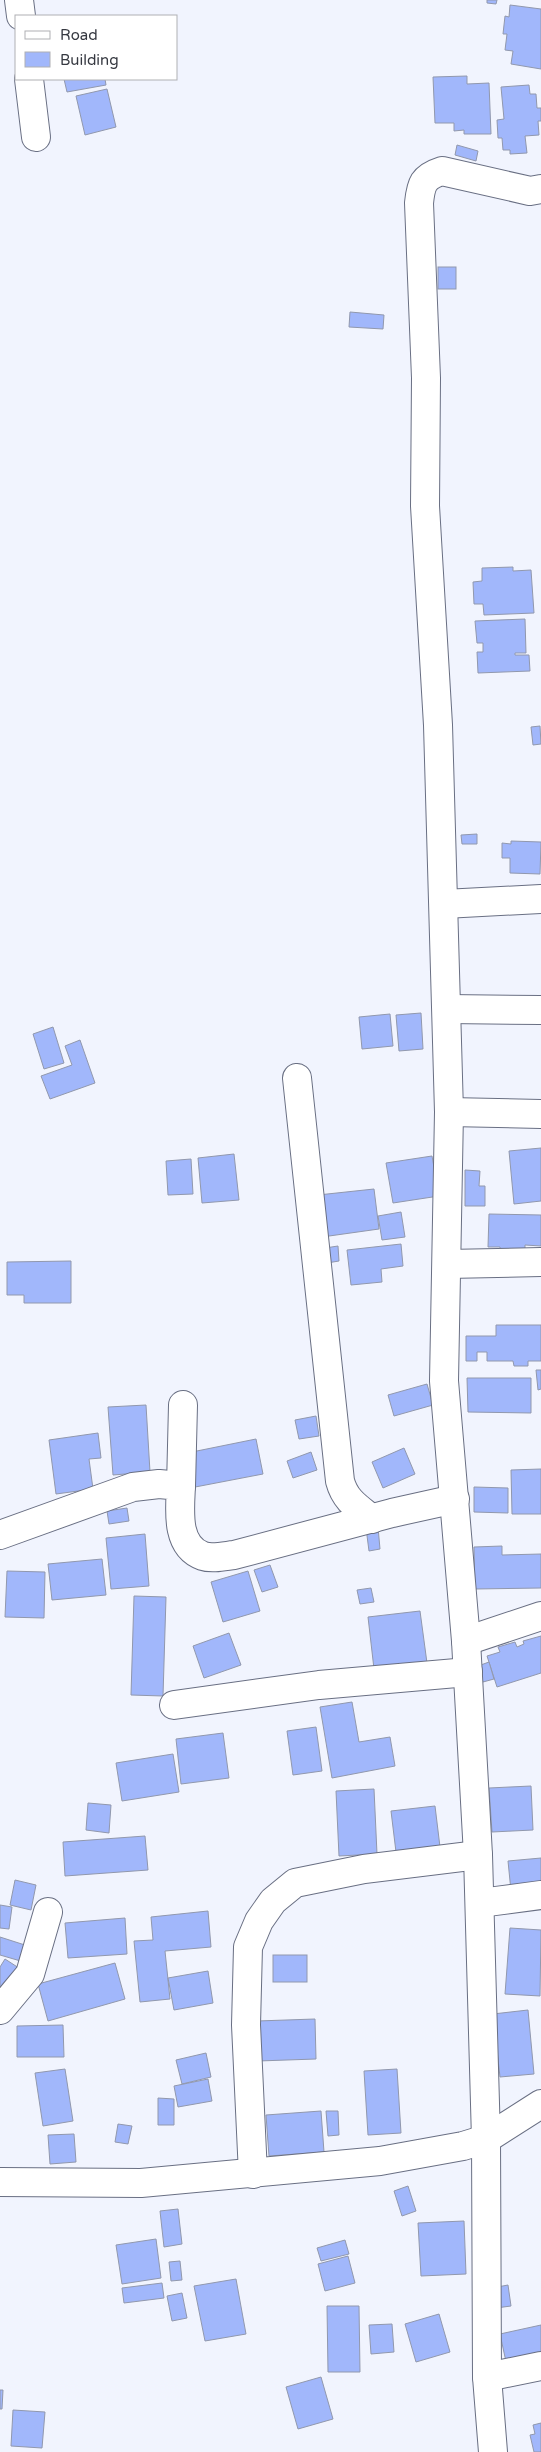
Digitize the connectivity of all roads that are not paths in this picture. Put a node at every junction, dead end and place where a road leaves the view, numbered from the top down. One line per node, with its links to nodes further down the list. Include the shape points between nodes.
1 (19, 0): 2 (street)
2 (21, 15)
3 (29, 80): 4 (street)
4 (36, 137)
5 (541, 189): 7 (street, via 530,191 442,170 429,175 421,188 419,239 426,378 424,506 438,725)
6 (541, 899): 7 (street)
7 (444, 904): 8 (street)
8 (447, 1009): 9 (street); 11 (street)
9 (541, 1010)
10 (297, 1078): 18 (street, via 340,1481 350,1502)
11 (449, 1112): 12 (street); 14 (street)
12 (541, 1114)
13 (541, 1262): 14 (street)
14 (447, 1264): 17 (street, via 444,1381)
15 (183, 1405): 16 (street)
16 (181, 1486): 18 (street, via 180,1528 190,1546 202,1556 234,1555); 19 (street, via 133,1487)
17 (455, 1499): 18 (street); 21 (street)
18 (372, 1518)
19 (0, 1535)
20 (541, 1616): 21 (street)
21 (466, 1641): 22 (street)
22 (468, 1672): 23 (street, via 319,1685); 24 (street)
23 (174, 1704)
24 (478, 1855): 26 (street); 31 (street, via 364,1869 295,1883 273,1901 259,1921 248,1946 246,2025)
25 (541, 1895): 26 (street)
26 (480, 1903): 30 (street)
27 (48, 1912): 28 (street, via 30,1974)
28 (0, 2010)
29 (541, 2104): 30 (street)
30 (486, 2139): 31 (street, via 380,2161); 34 (street)
31 (252, 2174): 32 (street, via 141,2183)
32 (0, 2182)
33 (541, 2366): 34 (street)
34 (487, 2377): 35 (street)
35 (493, 2452)

